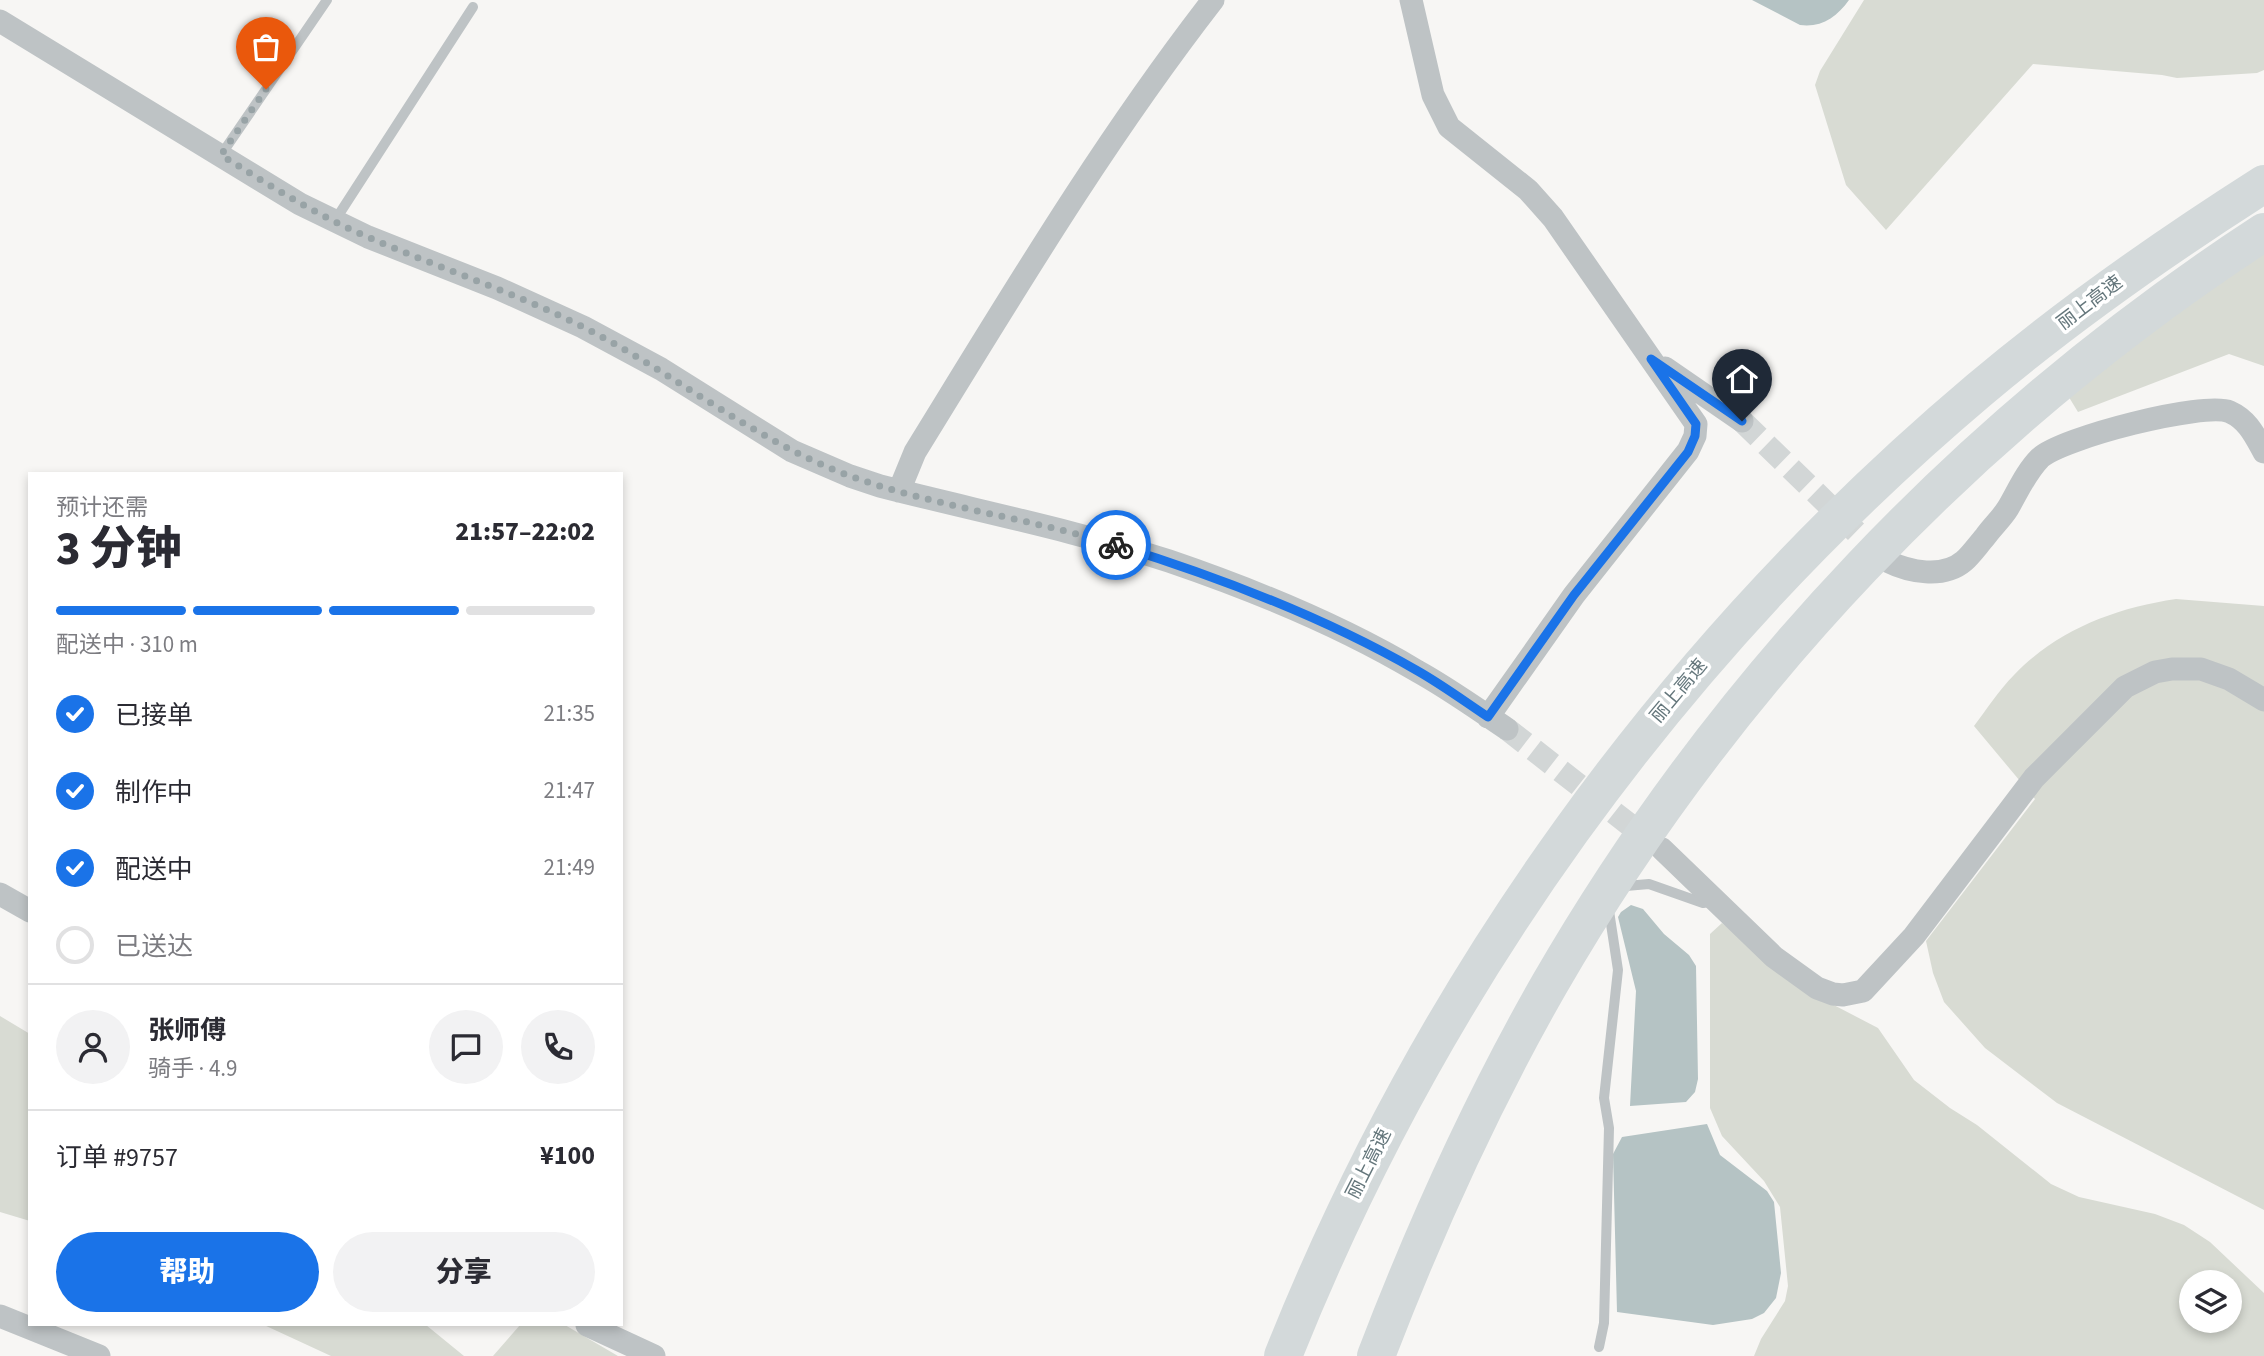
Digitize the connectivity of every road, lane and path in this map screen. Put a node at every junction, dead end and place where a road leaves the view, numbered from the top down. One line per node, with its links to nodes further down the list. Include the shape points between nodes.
1 (327, 0): 6 (lane)
2 (1213, 0): 13 (street, via 1070,200 915,452)
3 (1411, 0): 10 (street, via 1433,95 1449,127 1528,190 1553,218)
4 (473, 7): 8 (lane)
5 (0, 21): 6 (street)
6 (221, 155): 8 (street)
7 (2264, 184): 25 (highway, 丽上高速, via 2120,280 1932,430 1786,570 1668,702 1560,843 1463,991 1377,1146)
8 (334, 222): 13 (street, via 583,327 661,369 792,451)
9 (2264, 232): 26 (highway, via 2109,342 1971,459 1852,578 1741,705 1640,841 1544,994 1471,1132)
10 (1651, 359): 11 (street); 13 (street, via 1696,424 1695,436 1688,452 1574,595 1497,723 1371,646 1228,583 1110,543)
11 (1742, 421)
12 (2264, 452): 14 (street, via 2251,429 2227,411 2181,414 2081,438 2039,459 2007,510 1963,562 1919,572)
13 (899, 491)
14 (1887, 561)
15 (2264, 700): 18 (street, via 2222,676 2187,668 2155,672 2125,687 2034,778 1914,936 1863,991 1843,995 1817,988 1774,957)
16 (1662, 849): 18 (street)
17 (0, 894): 19 (street)
18 (1716, 900): 22 (lane, via 1703,903 1641,883 1626,886 1611,902 1609,917 1618,970 1604,1098 1609,1128 1604,1322)
19 (28, 910)
20 (0, 1316): 23 (street)
21 (589, 1326): 24 (street)
22 (1599, 1347)
23 (99, 1356)
24 (654, 1356)
25 (1283, 1356)
26 (1376, 1356)

